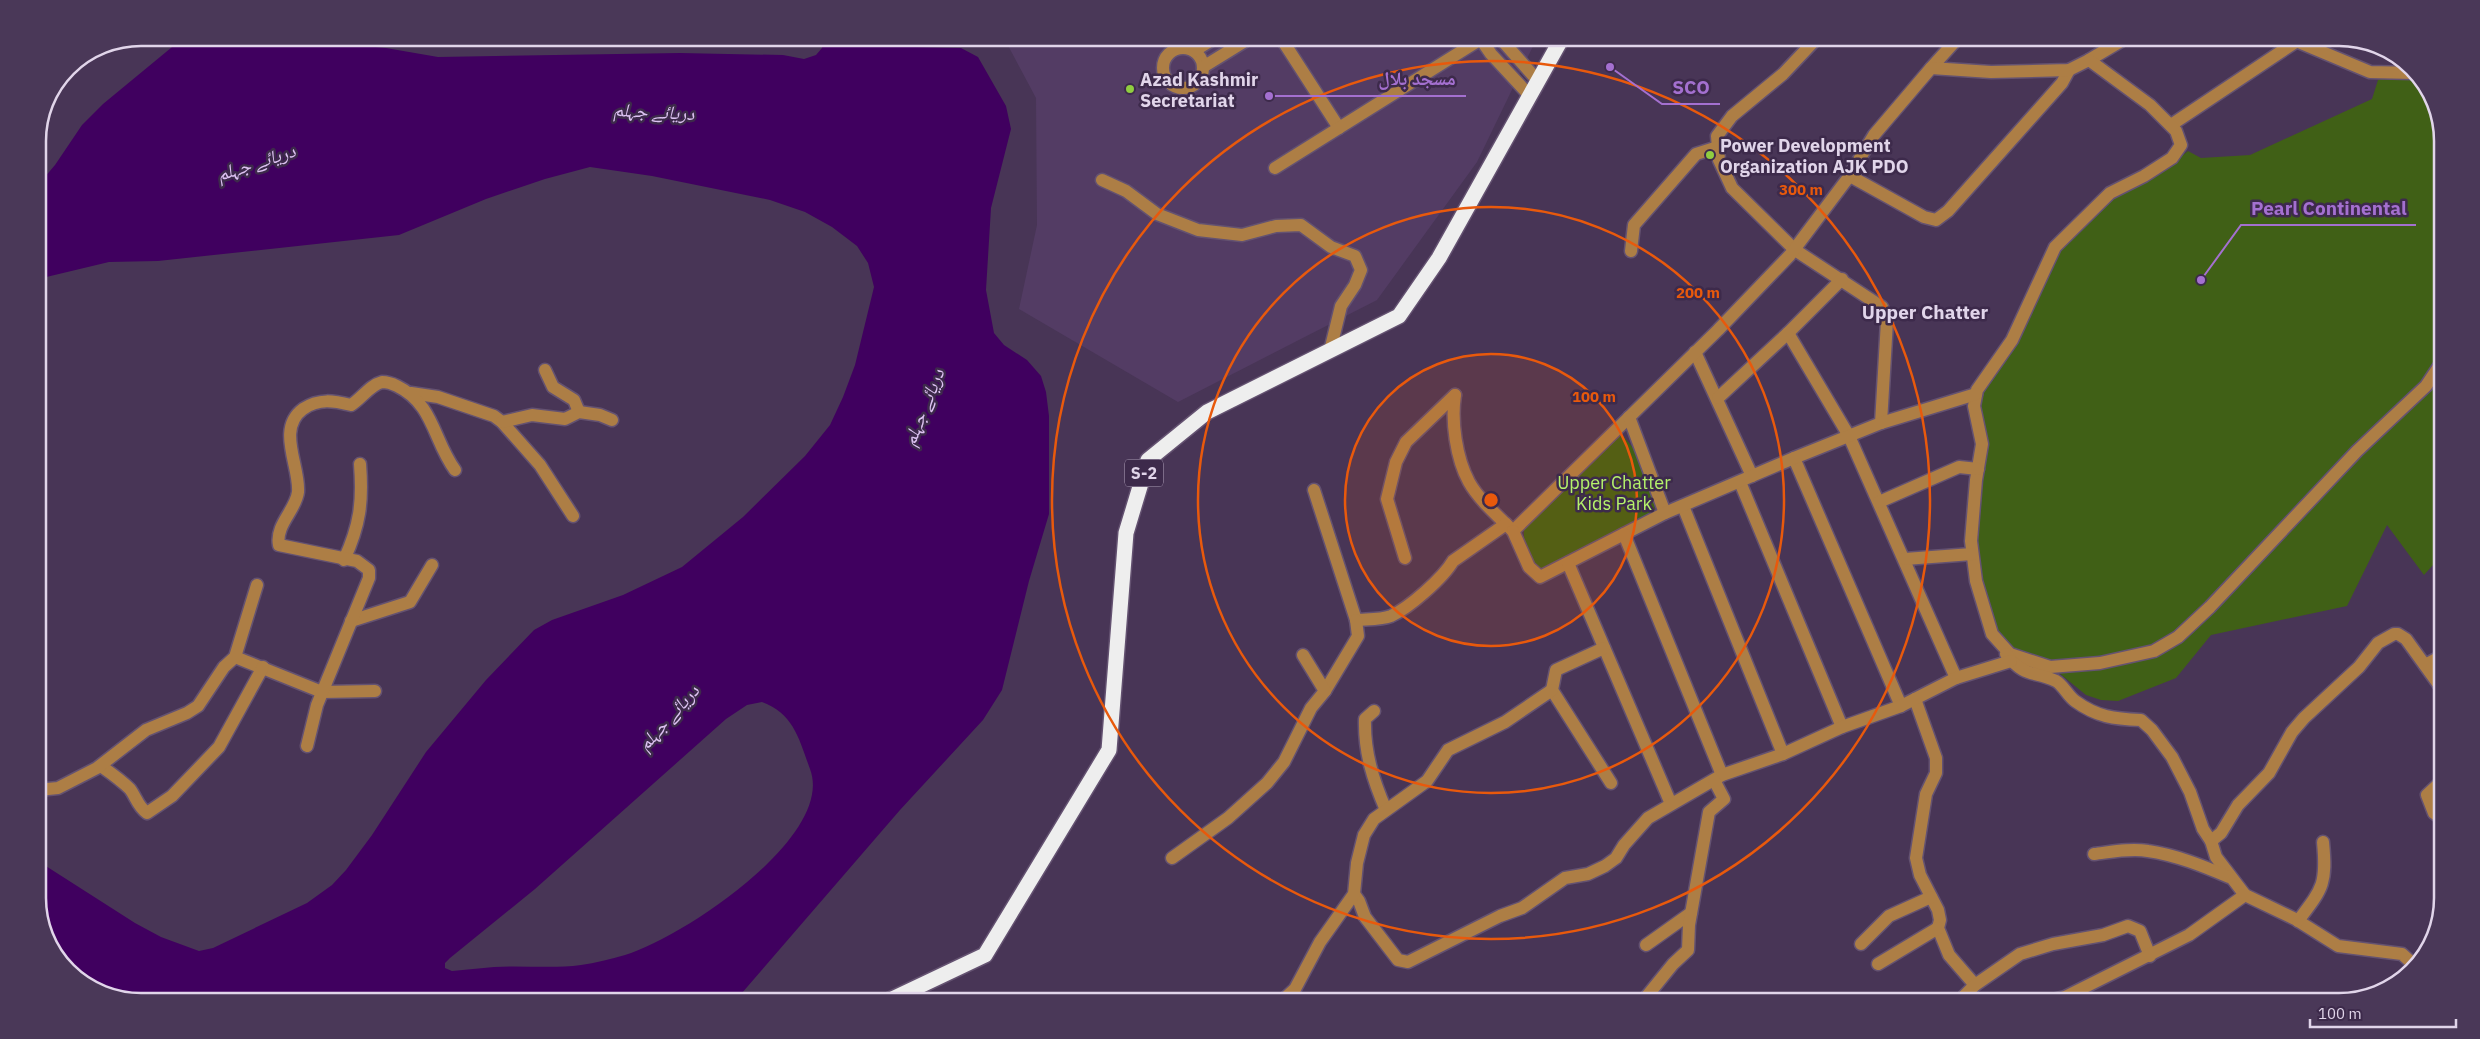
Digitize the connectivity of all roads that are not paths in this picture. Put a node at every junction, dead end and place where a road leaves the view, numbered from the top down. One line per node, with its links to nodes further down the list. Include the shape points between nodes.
1 (1202, 46): 13 (street)
2 (1237, 46): 15 (street)
3 (1286, 46): 22 (street)
4 (1468, 46): 22 (street)
5 (1486, 46): 20 (street)
6 (1507, 46): 19 (street)
7 (1558, 46): 19 (highway, S-2)
8 (1810, 46): 23 (street, via 1784,74 1732,116 1718,136)
9 (1951, 46): 16 (street)
10 (2113, 46): 14 (street)
11 (2283, 46): 21 (street)
12 (2309, 46): 18 (street, via 2370,72)
13 (1194, 51): 15 (street); 15 (street, via 1181,48 1169,54 1164,67 1167,80 1177,87 1190,87 1200,79)
14 (2089, 60): 17 (street); 21 (street, via 2150,105)
15 (1203, 67)
16 (1930, 68): 17 (street, via 1991,72); 25 (street, via 1874,135)
17 (2068, 70): 25 (street, via 2062,83 1948,211 1936,220 1924,217)
18 (2405, 73)
19 (1538, 81): 20 (highway, S-2)
20 (1530, 96): 31 (highway, S-2, via 1439,258 1399,316)
21 (2171, 125): 36 (street, via 2181,145 2172,158 2110,193 2055,246 2012,340)
22 (1339, 128): 24 (street)
23 (1718, 147): 27 (street, via 1719,160 1732,188); 28 (street, via 1696,154 1634,225)
24 (1275, 168)
25 (1850, 176): 27 (street)
26 (1102, 180): 31 (street, via 1126,191 1157,214 1198,230 1242,235 1276,226 1301,225 1331,247 1354,256 1361,270 1341,306)
27 (1795, 250): 29 (street); 32 (street)
28 (1631, 252)
29 (1842, 279): 30 (street); 42 (street, via 1882,307 1887,321)
30 (1788, 333): 37 (street); 43 (street)
31 (1330, 351): 111 (highway, S-2, via 1207,412 1148,460 1126,533 1109,750 985,955)
32 (1695, 352): 37 (street); 39 (street)
33 (545, 370): 38 (street, via 553,387 574,400)
34 (2434, 374): 66 (street, via 2426,386 2357,451 2178,637 2154,651 2100,663 2050,667 2010,654)
35 (406, 392): 41 (street, via 438,397 494,416); 47 (street, via 424,407); 60 (street, via 381,382 351,405 326,400 306,407 295,416 290,435 298,492 280,534 279,545)
36 (1976, 394): 42 (street); 46 (street, via 1974,406 1982,444)
37 (1718, 398): 48 (street)
38 (579, 412): 40 (street, via 600,414); 41 (street, via 564,419 532,415)
39 (1629, 417): 53 (street); 55 (street)
40 (612, 420)
41 (502, 422): 54 (street, via 540,464)
42 (1882, 423): 43 (street)
43 (1849, 436): 44 (street); 51 (street)
44 (1794, 458): 48 (street); 81 (street)
45 (360, 464): 60 (street, via 358,523)
46 (1978, 469): 51 (street, via 1959,468); 57 (street)
47 (455, 470)
48 (1752, 476): 49 (street)
49 (1740, 482): 52 (street); 83 (street)
50 (1314, 490): 64 (street)
51 (1879, 502): 59 (street)
52 (1683, 506): 53 (street); 85 (street)
53 (1665, 514): 56 (street)
54 (573, 516)
55 (1510, 528): 58 (street, via 1469,482 1458,451 1453,407 1455,395 1406,442 1394,470 1387,499); 61 (street, via 1529,567 1540,577); 64 (street, via 1453,561 1447,571 1404,608 1390,616)
56 (1624, 534): 61 (street); 87 (street)
57 (1972, 554): 59 (street); 66 (street, via 1976,582 1992,634)
58 (1405, 558)
59 (1904, 558): 74 (street)
60 (344, 560): 65 (street, via 357,561 369,570 369,578)
61 (1568, 563): 67 (street)
62 (432, 565): 65 (street, via 410,602)
63 (257, 585): 69 (street)
64 (1356, 620): 78 (street, via 1358,636)
65 (351, 621): 79 (street)
66 (2000, 643): 70 (street)
67 (1604, 648): 76 (street, via 1556,670); 91 (street)
68 (1302, 655): 78 (street)
69 (236, 658): 73 (street); 86 (street, via 224,667 198,706 146,730)
70 (2012, 660): 74 (street); 94 (street, via 2027,674 2056,682 2073,700 2094,712 2113,719 2141,720 2152,730 2172,757)
71 (2434, 660): 72 (street)
72 (2425, 665): 75 (street); 94 (street, via 2406,639 2398,634 2378,643 2359,667 2292,732 2269,773 2238,805 2221,833)
73 (263, 667): 79 (street); 86 (street, via 218,748 172,796 147,812 142,810 123,782)
74 (1956, 678): 80 (street)
75 (2434, 678)
76 (1552, 690): 88 (street); 92 (street, via 1506,722 1448,750 1427,781)
77 (375, 691): 79 (street)
78 (1325, 691): 97 (street, via 1311,708 1284,762 1267,783 1228,818)
79 (322, 692): 84 (street)
80 (1915, 699): 81 (street); 101 (street, via 1936,758 1936,773 1926,794 1916,858)
81 (1901, 706): 83 (street)
82 (1374, 711): 92 (street, via 1365,720 1364,743 1374,783)
83 (1842, 727): 85 (street)
84 (307, 746)
85 (1783, 754): 87 (street)
86 (101, 766): 90 (street, via 58,788)
87 (1718, 777): 91 (street); 102 (street, via 1724,799 1709,812)
88 (1611, 783)
89 (2434, 788): 93 (street, via 2427,795)
90 (46, 791)
91 (1671, 804): 99 (street, via 1648,818 1606,866 1588,874 1565,878 1522,908 1408,962 1398,960 1365,917)
92 (1386, 810): 99 (street, via 1374,819 1364,835)
93 (2434, 813)
94 (2211, 841): 98 (street, via 2216,857)
95 (2323, 842): 103 (street, via 2324,883)
96 (2094, 854): 98 (street, via 2147,851 2198,864)
97 (1172, 858)
98 (2229, 877): 100 (street)
99 (1354, 894): 112 (street, via 1320,942)
100 (2245, 895): 103 (street); 107 (street, via 2189,935)
101 (1931, 897): 104 (street, via 1940,920); 105 (street, via 1889,916)
102 (1691, 913): 106 (street); 113 (street, via 1688,950)
103 (2298, 921): 108 (street, via 2338,946 2402,954)
104 (1938, 928): 109 (street); 110 (street, via 1948,956)
105 (1862, 944)
106 (1646, 945)
107 (2150, 956): 110 (street, via 2140,931 2128,926 2020,954); 115 (street)
108 (2410, 961)
109 (1878, 964)
110 (1976, 985): 114 (street)
111 (907, 993)
112 (1291, 993)
113 (1650, 993)
114 (1967, 993)
115 (2073, 993)

